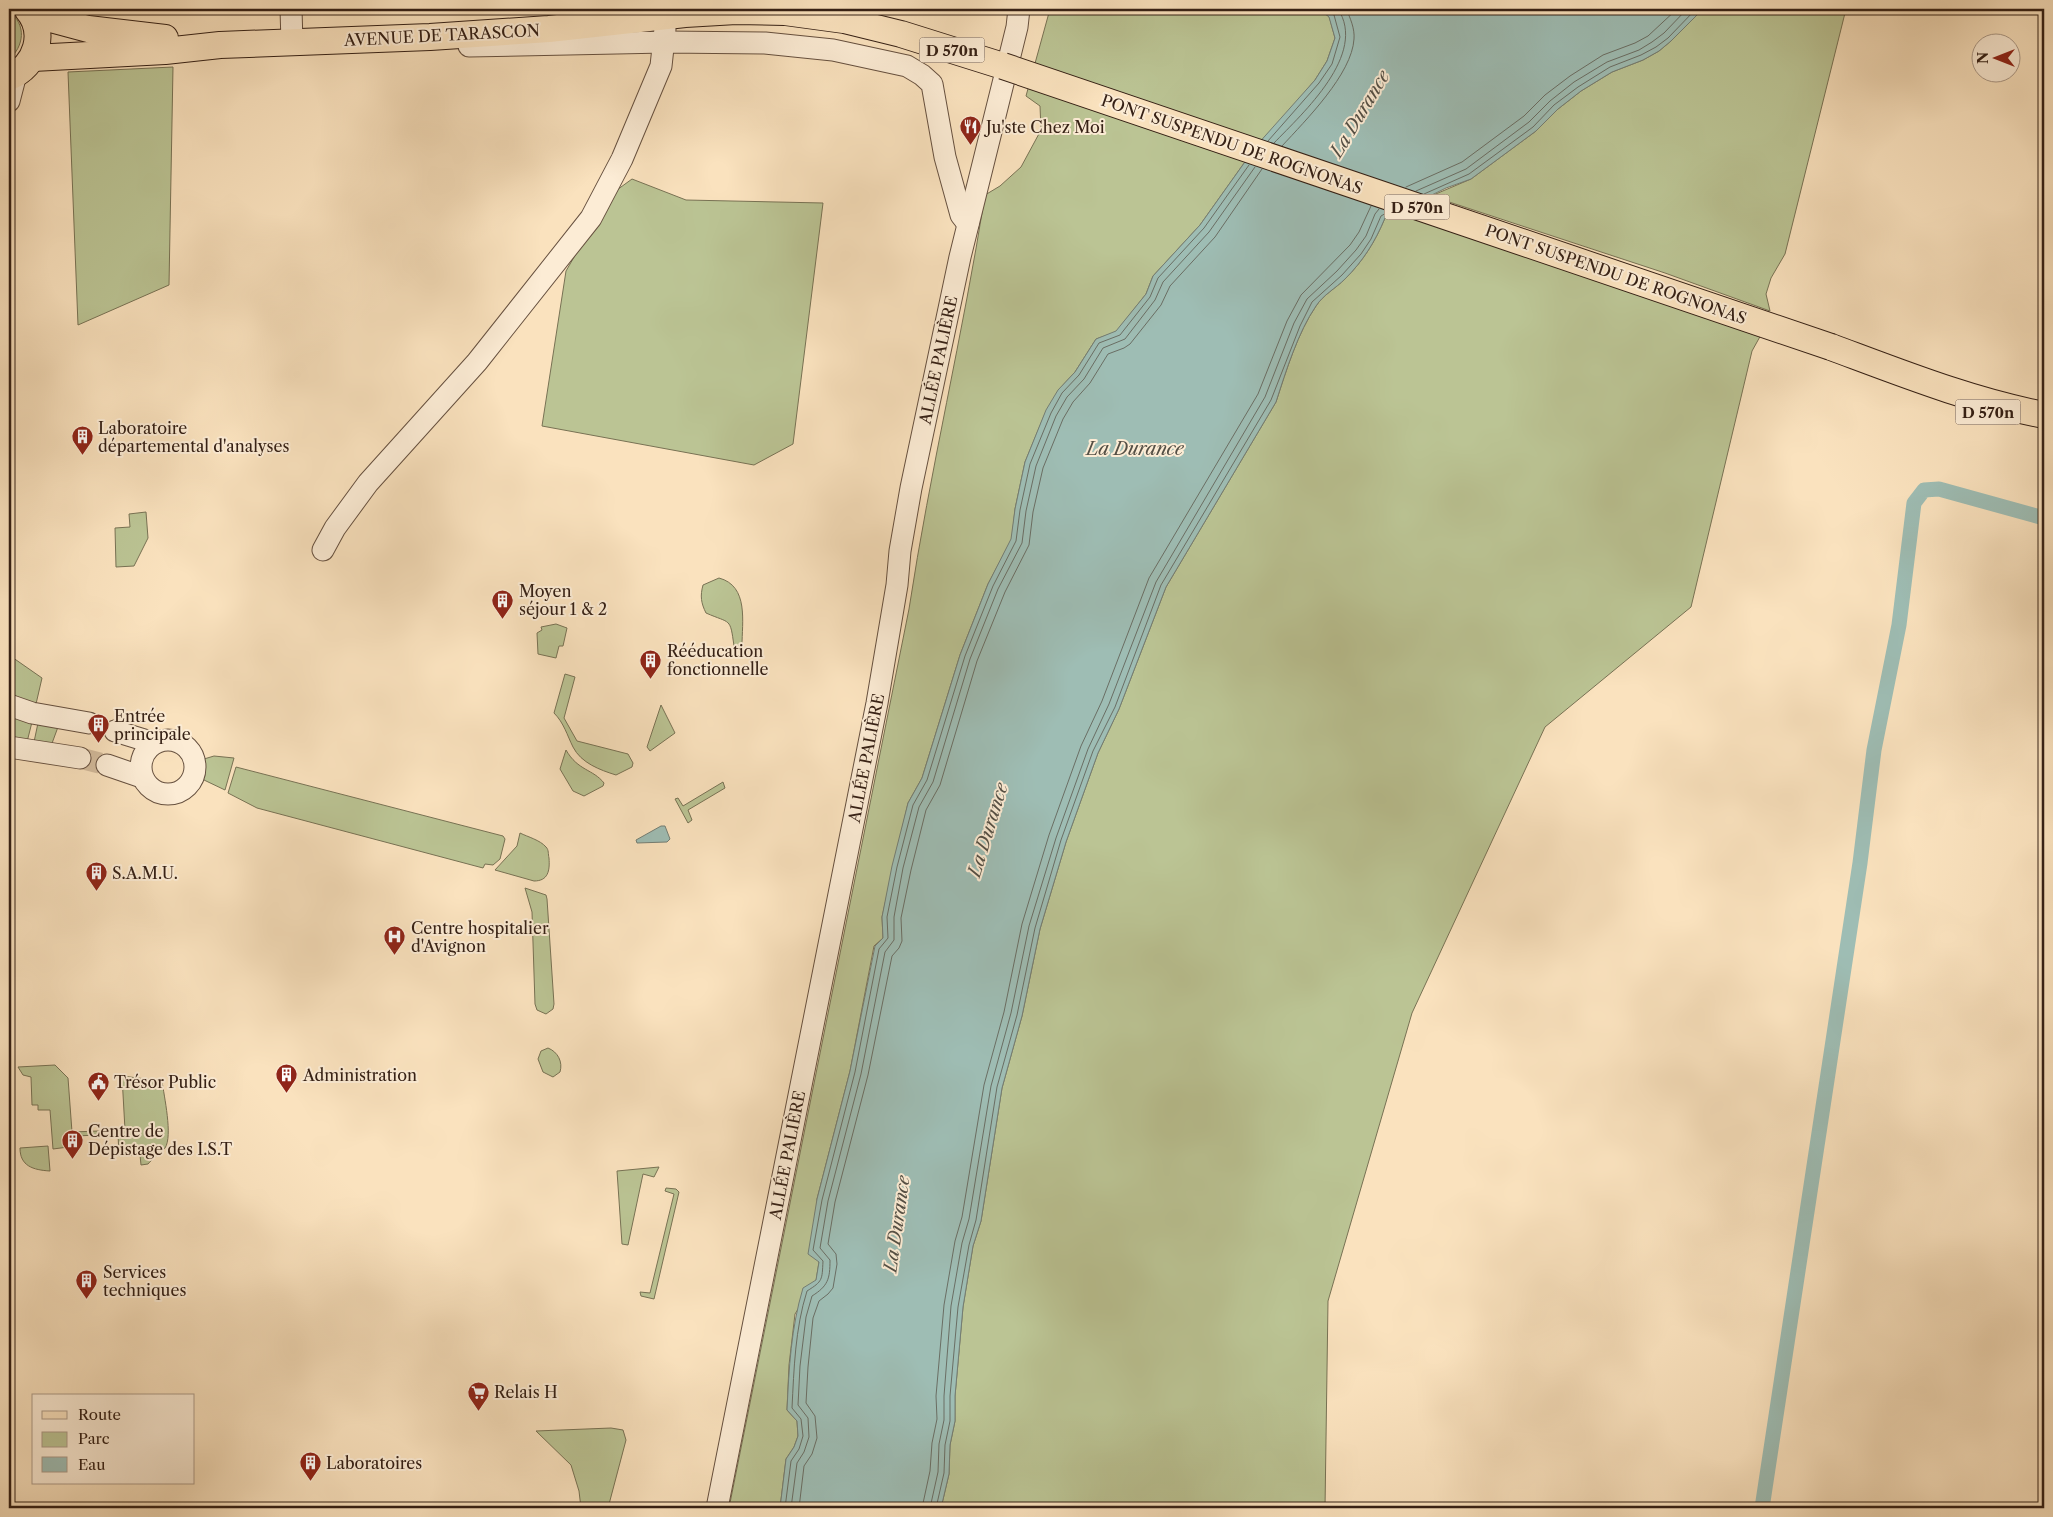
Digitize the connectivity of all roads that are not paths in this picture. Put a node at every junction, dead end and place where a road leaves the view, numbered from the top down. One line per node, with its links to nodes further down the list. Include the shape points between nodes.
1 (291, 9): 7 (street)
2 (1019, 9): 12 (street, ALLÉE PALIÈRE)
3 (30, 11): 8 (main road, AVENUE DE TARASCON, via 88,29); 10 (main road, via 37,28 38,43)
4 (679, 13): 5 (main road, AVENUE DE TARASCON, via 549,29); 6 (street); 9 (main road, AVENUE DE TARASCON / D 570n, via 785,12 844,20)
5 (430, 36): 6 (street, via 443,46); 7 (main road, AVENUE DE TARASCON)
6 (665, 42): 12 (street, via 795,45 907,66 922,75 932,84 945,157 961,215); 16 (street, via 661,66 622,159 591,218 476,362 368,483)
7 (292, 43): 8 (main road, AVENUE DE TARASCON)
8 (220, 45): 10 (main road, AVENUE DE TARASCON)
9 (1003, 66): 13 (main road, PONT SUSPENDU DE ROGNONAS / D 570n, bridge, via 1831,347)
10 (19, 69): 11 (street)
11 (9, 101)
12 (968, 224): 25 (street, ALLÉE PALIÈRE, via 911,488 877,703)
13 (1934, 386): 14 (main road, D 570n); 15 (main road, D 570n)
14 (2044, 415)
15 (2044, 434)
16 (323, 550)
17 (9, 705): 18 (street, via 32,713)
18 (89, 723)
19 (115, 730): 20 (street)
20 (154, 743): 24 (street, via 142,758); 24 (street, via 169,740 186,746 195,764 194,773 184,789 174,794 154,791)
21 (9, 747): 22 (street)
22 (80, 758)
23 (106, 765): 24 (street)
24 (142, 777)
25 (717, 1508)

